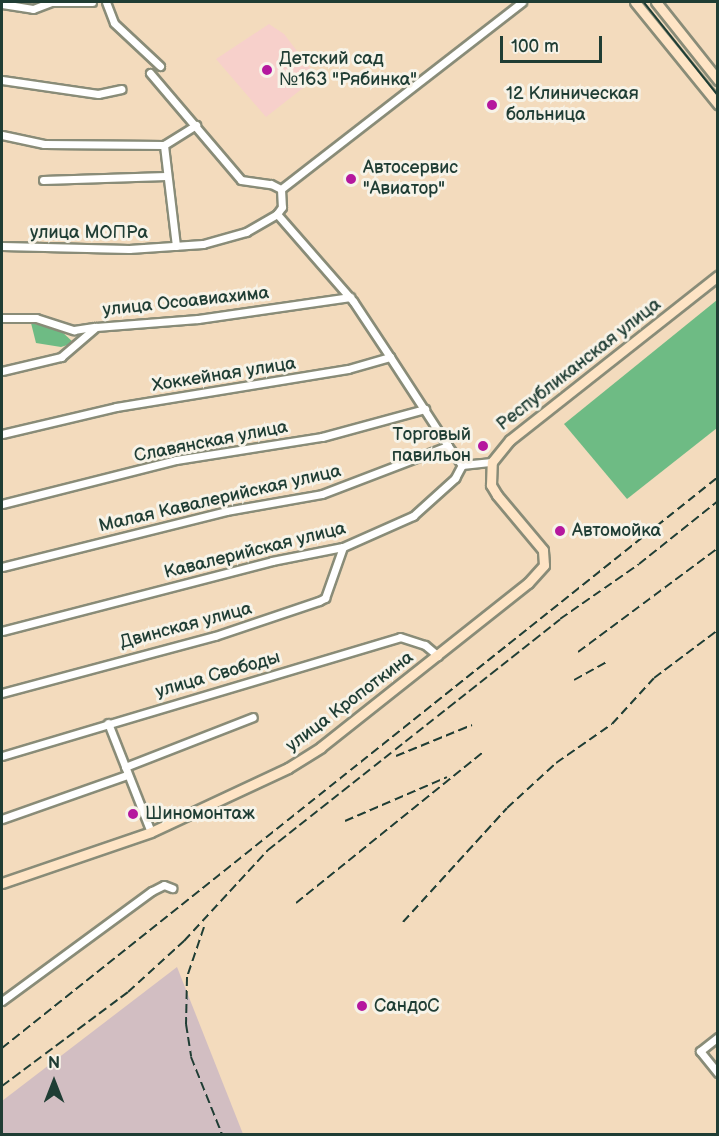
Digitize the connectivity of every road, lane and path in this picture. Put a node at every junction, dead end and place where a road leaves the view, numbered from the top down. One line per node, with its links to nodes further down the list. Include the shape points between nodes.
1 (51, 2): 2 (street); 7 (street, via 33,9)
2 (92, 2)
3 (106, 2): 8 (street, via 114,23)
4 (522, 2): 20 (street)
5 (634, 2): 13 (main road)
6 (657, 2): 10 (main road)
7 (2, 3)
8 (159, 66)
9 (150, 74): 15 (street)
10 (717, 79): 13 (main road, via 705,80)
11 (2, 80): 12 (street, via 106,95)
12 (121, 89)
13 (706, 89): 14 (main road)
14 (717, 104)
15 (196, 125): 17 (street); 20 (street, via 241,180)
16 (2, 135): 17 (street, via 44,144)
17 (164, 145): 18 (street, улица МОПРа)
18 (166, 176): 19 (street); 23 (street, улица МОПРа)
19 (43, 180)
20 (281, 189): 21 (street, via 282,207)
21 (277, 214): 23 (street, улица МОПРа, via 225,239); 25 (street)
22 (2, 246): 23 (street, улица МОПРа)
23 (176, 246)
24 (717, 276): 35 (main road, Республиканская улица, via 510,440)
25 (350, 297): 27 (street, улица Осоавиахима, via 198,319); 30 (street)
26 (2, 318): 28 (street, via 36,318)
27 (96, 327): 28 (street); 29 (street, улица Осоавиахима)
28 (74, 330): 29 (street)
29 (79, 342): 31 (street, улица Осоавиахима, via 61,357)
30 (390, 357): 32 (street); 33 (street, Хоккейная улица, via 348,369 116,407)
31 (2, 371)
32 (425, 409): 34 (street); 37 (street, Славянская улица, via 322,436 176,460)
33 (2, 434)
34 (445, 448): 36 (street); 39 (street, Малая Кавалерийская улица, via 322,494 226,511)
35 (492, 462): 36 (street); 41 (main road, улица Кропоткина, via 491,485 496,495 537,540 543,550 544,565)
36 (462, 465): 38 (street, Кавалерийская улица, via 455,478 413,516)
37 (2, 504)
38 (343, 547): 40 (street, Кавалерийская улица, via 272,561); 42 (street, Двинская улица, via 325,597 319,601 215,636)
39 (2, 567)
40 (2, 631)
41 (438, 656): 44 (street, улица Свободы, via 424,645 400,637); 48 (main road, улица Кропоткина, via 288,768)
42 (2, 693)
43 (254, 717): 46 (street)
44 (108, 723): 45 (street, улица Свободы); 46 (street)
45 (2, 756)
46 (126, 771): 47 (street); 48 (street)
47 (2, 819)
48 (151, 832): 49 (main road, улица Кропоткина)
49 (2, 883)
50 (172, 888): 51 (street, via 164,885 152,891)
51 (2, 1001)
52 (717, 1037): 53 (street, via 700,1051)
53 (717, 1073)

